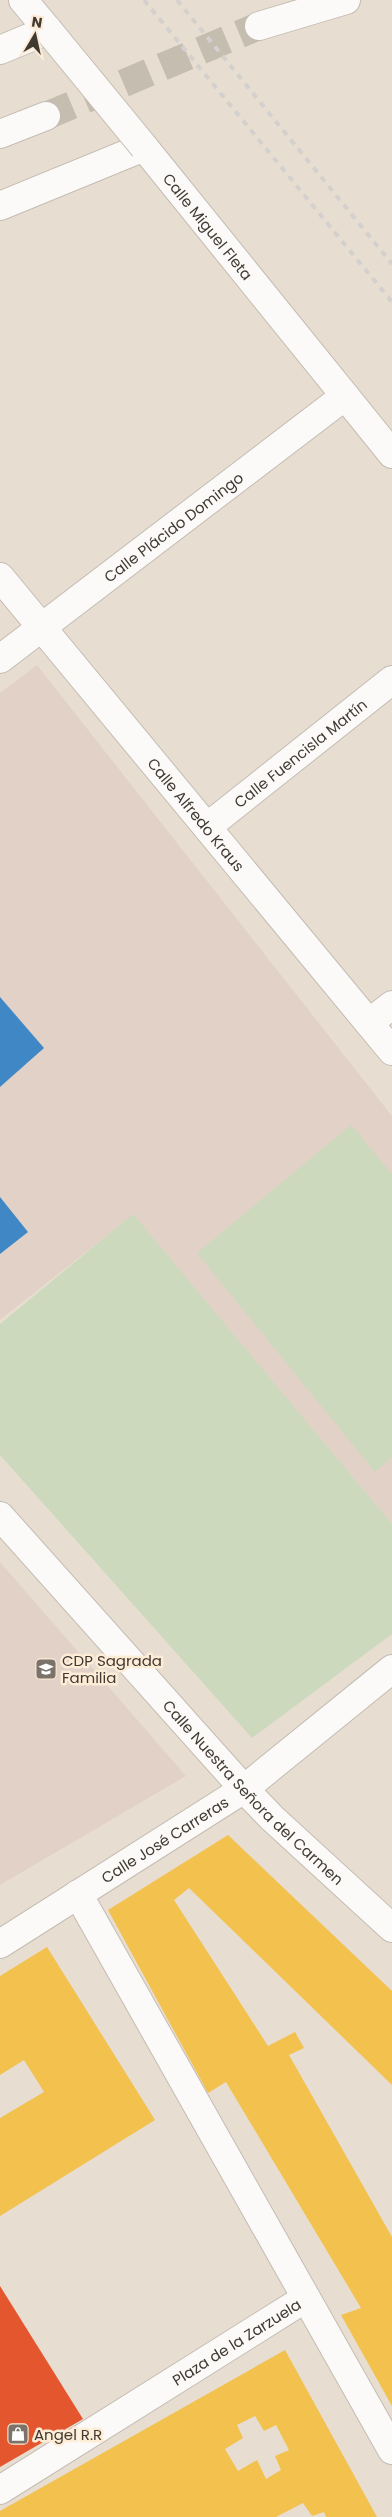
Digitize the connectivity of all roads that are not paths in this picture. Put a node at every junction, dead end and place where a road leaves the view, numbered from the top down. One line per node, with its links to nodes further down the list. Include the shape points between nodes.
1 (23, 0): 4 (street, Calle Miguel Fleta)
2 (346, 0): 3 (street)
3 (259, 26)
4 (48, 30): 5 (street); 8 (street, Calle Miguel Fleta, bridge)
5 (0, 50)
6 (46, 116): 7 (street)
7 (0, 134)
8 (144, 147): 9 (street); 10 (street, Calle Miguel Fleta)
9 (0, 206)
10 (345, 396): 11 (street, Calle Miguel Fleta); 13 (street, Calle Plácido Domingo)
11 (392, 454)
12 (0, 577): 13 (street, Calle Alfredo Kraus)
13 (42, 626): 14 (street, Calle Plácido Domingo); 16 (street, Calle Alfredo Kraus)
14 (0, 659)
15 (392, 680): 16 (street, Calle Fuencisla Martín)
16 (207, 827): 18 (street, Calle Alfredo Kraus)
17 (392, 1005): 18 (street)
18 (369, 1023): 19 (street, Calle Alfredo Kraus)
19 (392, 1051)
20 (0, 1516): 22 (street, Calle Nuestra Señora del Carmen)
21 (392, 1669): 22 (street, Calle José Carreras)
22 (244, 1789): 23 (street, Calle José Carreras); 24 (street, Calle Nuestra Señora del Carmen)
23 (78, 1894): 25 (street, Calle José Carreras); 26 (street, Plaza de la Zarzuela)
24 (392, 1928)
25 (0, 1944)
26 (306, 2298): 27 (street); 28 (street, Plaza de la Zarzuela)
27 (392, 2450)
28 (0, 2490)

